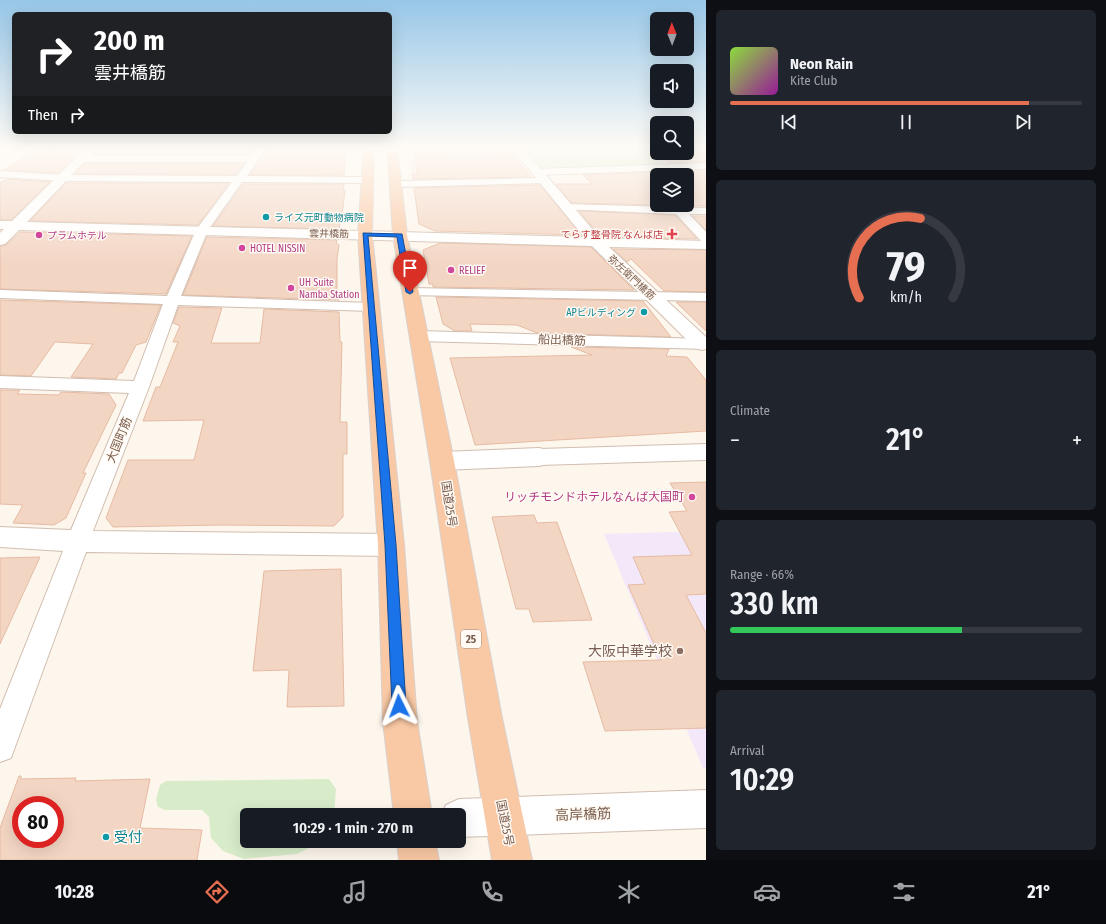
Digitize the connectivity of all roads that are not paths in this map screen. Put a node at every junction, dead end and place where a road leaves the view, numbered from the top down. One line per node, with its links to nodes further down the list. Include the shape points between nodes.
1 (55, 186): 12 (street)
2 (235, 186): 13 (street, 大国町筋)
3 (367, 186): 14 (highway)
4 (396, 186): 15 (highway, 国道25号 / 25)
5 (547, 186): 6 (street, 弥左衛門橋筋)
6 (566, 207): 7 (street); 18 (street, 弥左衛門橋筋)
7 (650, 209)
8 (694, 211): 9 (street)
9 (706, 211)
10 (681, 212): 16 (street)
11 (0, 225): 12 (street, 雲井橋筋)
12 (16, 225): 13 (street, 雲井橋筋); 17 (street)
13 (202, 230): 14 (street, 雲井橋筋); 24 (street, 大国町筋)
14 (365, 234): 15 (street, 雲井橋筋); 25 (highway)
15 (400, 235): 18 (street, 雲井橋筋); 20 (highway, 国道25号 / 25)
16 (706, 240)
17 (0, 241)
18 (594, 241): 19 (street, 雲井橋筋); 22 (street, 弥左衛門橋筋)
19 (706, 245)
20 (410, 292): 22 (street); 26 (highway, 国道25号 / 25)
21 (0, 294): 24 (street)
22 (652, 296): 23 (street); 27 (street, 弥左衛門橋筋)
23 (706, 297)
24 (172, 300): 25 (street); 29 (street, 大国町筋)
25 (371, 307): 35 (highway)
26 (418, 336): 27 (street, 船出橋筋); 32 (highway, 国道25号 / 25)
27 (705, 346)
28 (0, 382): 29 (street)
29 (140, 387): 34 (street, 大国町筋)
30 (706, 452): 31 (street)
31 (538, 457): 32 (street)
32 (442, 461): 39 (highway, 国道25号 / 25)
33 (0, 537): 34 (street)
34 (79, 541): 35 (street); 36 (street, 大国町筋)
35 (391, 545): 37 (highway, via 400,721)
36 (0, 747)
37 (412, 808)
38 (706, 809): 39 (street, 高岸橋筋)
39 (504, 817): 40 (street, 高岸橋筋); 43 (highway, 国道25号 / 25)
40 (466, 818)
41 (417, 848): 42 (highway)
42 (419, 860)
43 (512, 860)

